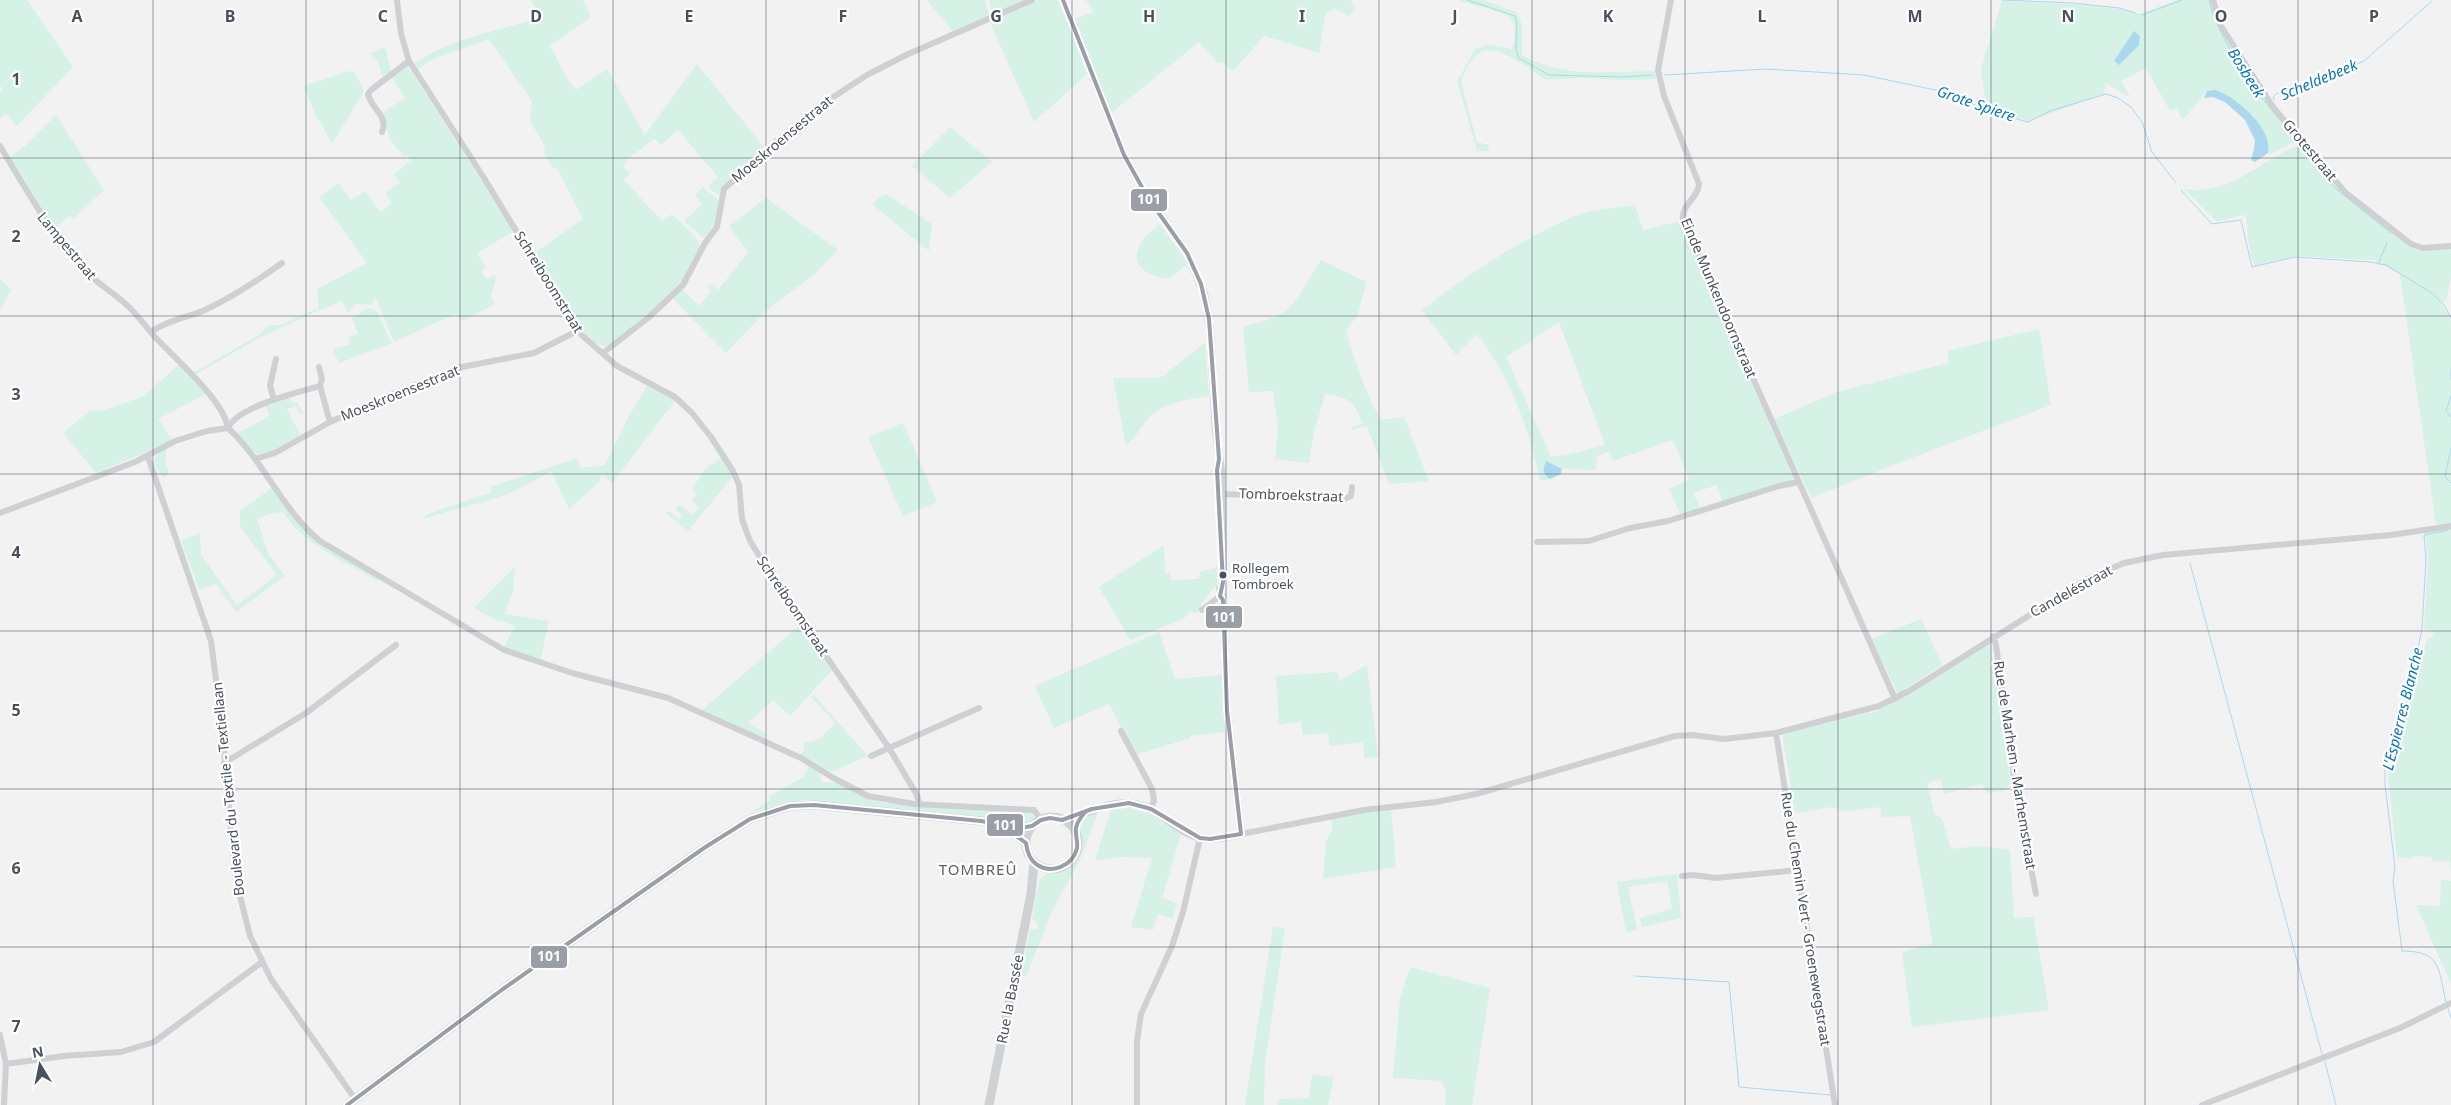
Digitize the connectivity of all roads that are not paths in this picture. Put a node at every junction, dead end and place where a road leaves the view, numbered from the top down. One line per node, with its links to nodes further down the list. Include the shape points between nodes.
1 (397, 0): 6 (street, Schreiboomstraat, via 401,34)
2 (1032, 0): 13 (street, Moeskroensestraat, via 867,75 786,134 724,189 717,227 683,285)
3 (1063, 0): 22 (street, Tombroekstraat, via 1124,155 1148,198 1187,253 1201,284 1209,319)
4 (1671, 0): 23 (street, Einde Munkendoornstraat, via 1658,70 1664,96 1699,184 1699,190 1683,210 1683,220)
5 (2213, 0): 9 (street, Grotestraat, via 2221,26 2265,97 2345,192 2411,244 2423,248)
6 (409, 61): 7 (street, via 368,94 385,126); 11 (street, Schreiboomstraat)
7 (382, 132)
8 (0, 146): 12 (street, Lampestraat, via 58,239 92,278 129,307)
9 (2451, 246)
10 (282, 263): 12 (street, via 239,293)
11 (577, 331): 13 (street, Schreiboomstraat); 18 (street, Moeskroensestraat, via 534,353 462,367 437,376)
12 (151, 332): 19 (street, Lampestraat, via 217,404)
13 (603, 353): 38 (street, Schreiboomstraat, via 617,366 675,397 711,437 739,485 742,519 750,541)
14 (276, 359): 17 (street, via 270,386)
15 (319, 367): 16 (street)
16 (320, 386): 17 (street); 18 (street)
17 (274, 399): 19 (street, via 231,422)
18 (330, 422): 21 (street, Moeskroensestraat, via 275,453)
19 (228, 428): 20 (street, via 175,441); 21 (street, Lampestraat)
20 (148, 456): 27 (street); 40 (street, Boulevard du Textile - Textiellaan, via 207,626)
21 (255, 459): 41 (street, Lampestraat, via 298,520 320,541 486,642 554,668 668,698 801,758 868,796)
22 (1219, 459): 25 (street, Tombroekstraat); 26 (street, Tombroekstraat, via 1216,470)
23 (1798, 482): 29 (street, via 1589,541); 34 (street, Einde Munkendoornstraat)
24 (1352, 487): 25 (street, Tombroekstraat, via 1351,496 1344,499)
25 (1222, 494): 26 (street, Tombroekstraat)
26 (1220, 503): 30 (street, Tombroekstraat, via 1223,582)
27 (0, 513)
28 (2451, 526): 32 (street, Candeléstraat, via 2391,535 2138,559 2087,579)
29 (1537, 542)
30 (1220, 596): 31 (street); 49 (street, Tombroekstraat, via 1223,600 1227,710)
31 (1202, 610)
32 (1993, 636): 34 (street, Candeléstraat); 57 (street, Rue de Marhem - Marhemstraat, via 2016,791)
33 (396, 645): 40 (street, via 306,713)
34 (1895, 699): 37 (street, Candeléstraat, via 1874,708)
35 (979, 708): 38 (street)
36 (1121, 731): 42 (street, via 1152,789 1154,800)
37 (1776, 732): 49 (street, Candeléstraat, via 1724,739 1675,736 1446,800 1364,810); 54 (street, Rue du Chemin Vert - Groenewegstraat)
38 (889, 748): 39 (street); 41 (street, Schreiboomstraat)
39 (871, 756)
40 (224, 763): 58 (street, Boulevard du Textile - Textiellaan, via 240,901)
41 (919, 804): 44 (street, Lampestraat, via 1036,812)
42 (1151, 809): 43 (street, via 1129,804); 50 (street)
43 (1086, 811): 45 (street); 48 (street)
44 (1041, 820): 45 (main road); 47 (main road)
45 (1062, 820): 48 (main road)
46 (1001, 826): 47 (main road); 51 (main road); 62 (main road, via 981,821 814,805 790,806 750,819 502,989)
47 (1032, 826): 51 (main road)
48 (1074, 832): 53 (main road, via 1077,843 1073,858 1063,866)
49 (1241, 834): 50 (street)
50 (1200, 838): 65 (street, via 1172,946 1141,1014 1137,1041)
51 (1026, 843): 52 (main road)
52 (1034, 862): 53 (main road); 56 (main road, Rue la Bassée)
53 (1050, 869): 56 (main road, Rue la Bassée, via 1040,876)
54 (1798, 870): 55 (street, via 1722,878); 66 (street, Rue du Chemin Vert - Groenewegstraat)
55 (1682, 876)
56 (1031, 894): 64 (main road, Rue la Bassée)
57 (2036, 894)
58 (262, 962): 61 (street, via 154,1042 121,1052 64,1056); 62 (street, Boulevard du Textile - Textiellaan)
59 (2451, 1003): 67 (street, via 2400,1028)
60 (0, 1035): 61 (street)
61 (4, 1069): 63 (street)
62 (351, 1102)
63 (4, 1105)
64 (989, 1105)
65 (1137, 1105)
66 (1835, 1105)
67 (2202, 1105)

